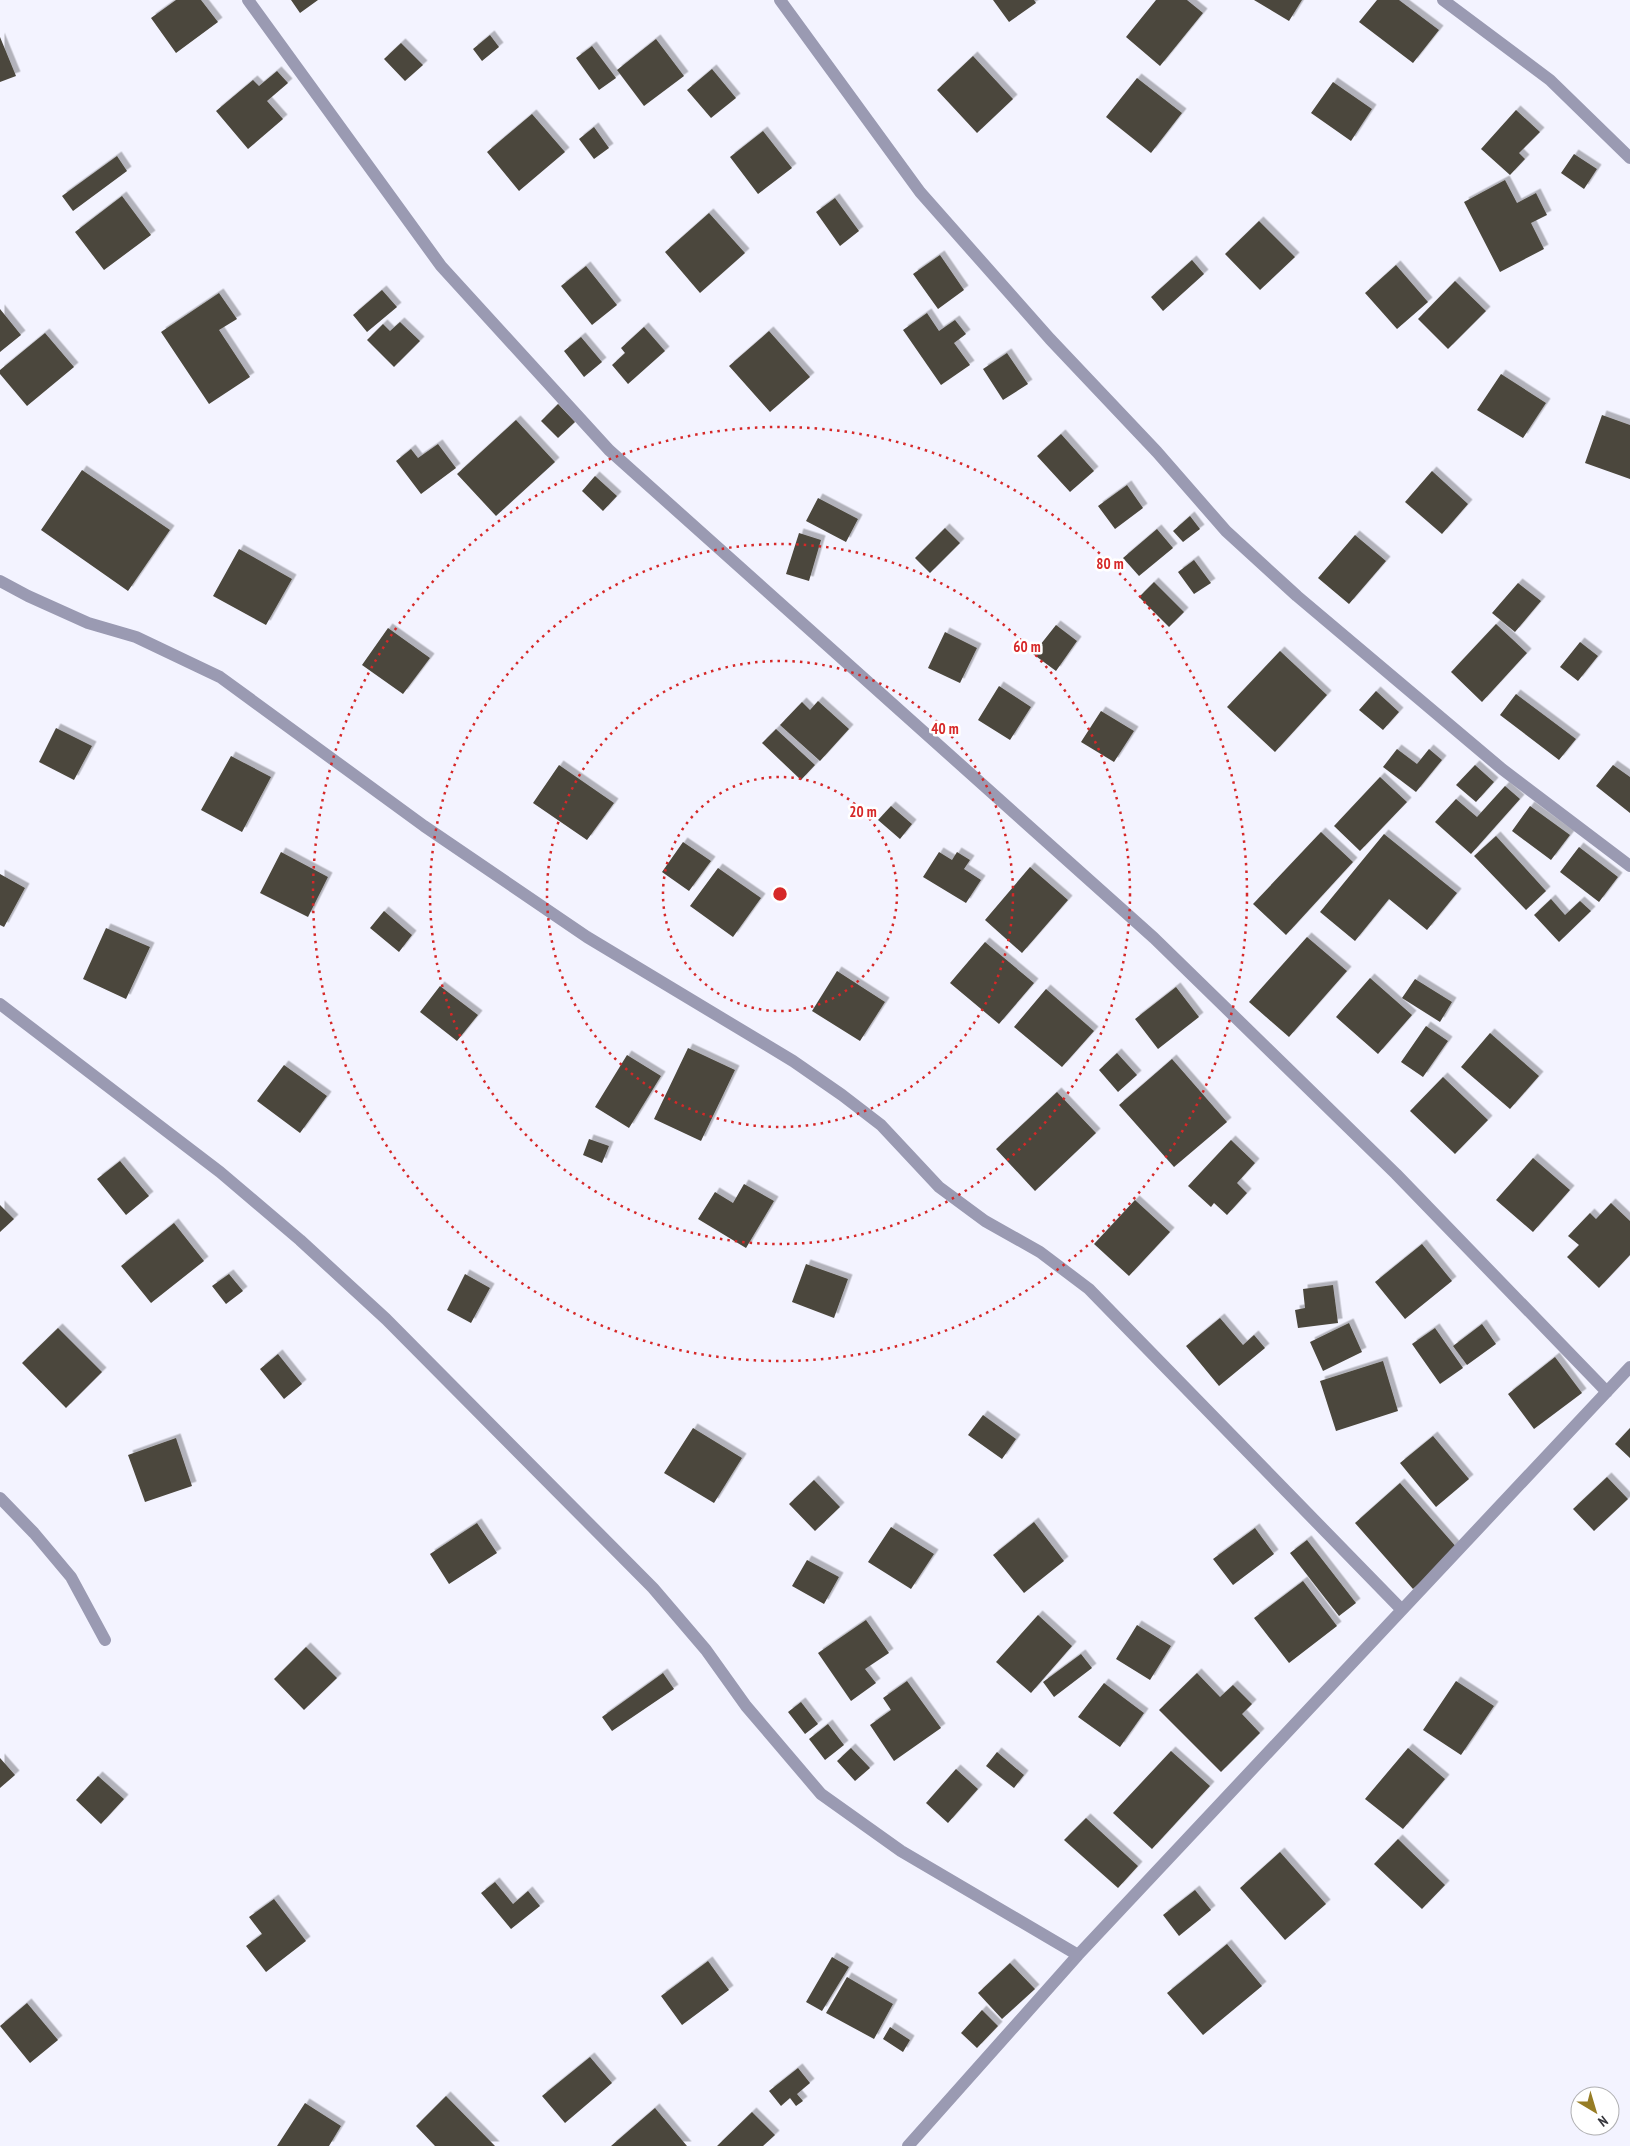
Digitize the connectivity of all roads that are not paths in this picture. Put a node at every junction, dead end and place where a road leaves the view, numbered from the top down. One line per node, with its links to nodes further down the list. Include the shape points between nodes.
1 (248, 0): 9 (street, via 441,266 608,450 1154,938 1396,1174)
2 (780, 0): 6 (street, via 920,192 1226,531 1297,596 1502,768)
3 (1443, 0): 4 (street, via 1550,80)
4 (1630, 158)
5 (0, 581): 11 (street, via 88,623 136,637 220,677 424,826 579,932 793,1061 842,1095 881,1125 939,1186 985,1221 1040,1252 1089,1289)
6 (1630, 866)
7 (0, 1004): 13 (street, via 220,1172 386,1319 653,1588 706,1650 746,1706 821,1794 901,1851)
8 (1630, 1367): 9 (street)
9 (1607, 1392): 11 (street)
10 (0, 1498): 12 (street, via 71,1577)
11 (1402, 1610): 13 (street)
12 (105, 1640)
13 (1078, 1955): 14 (street)
14 (908, 2146)

